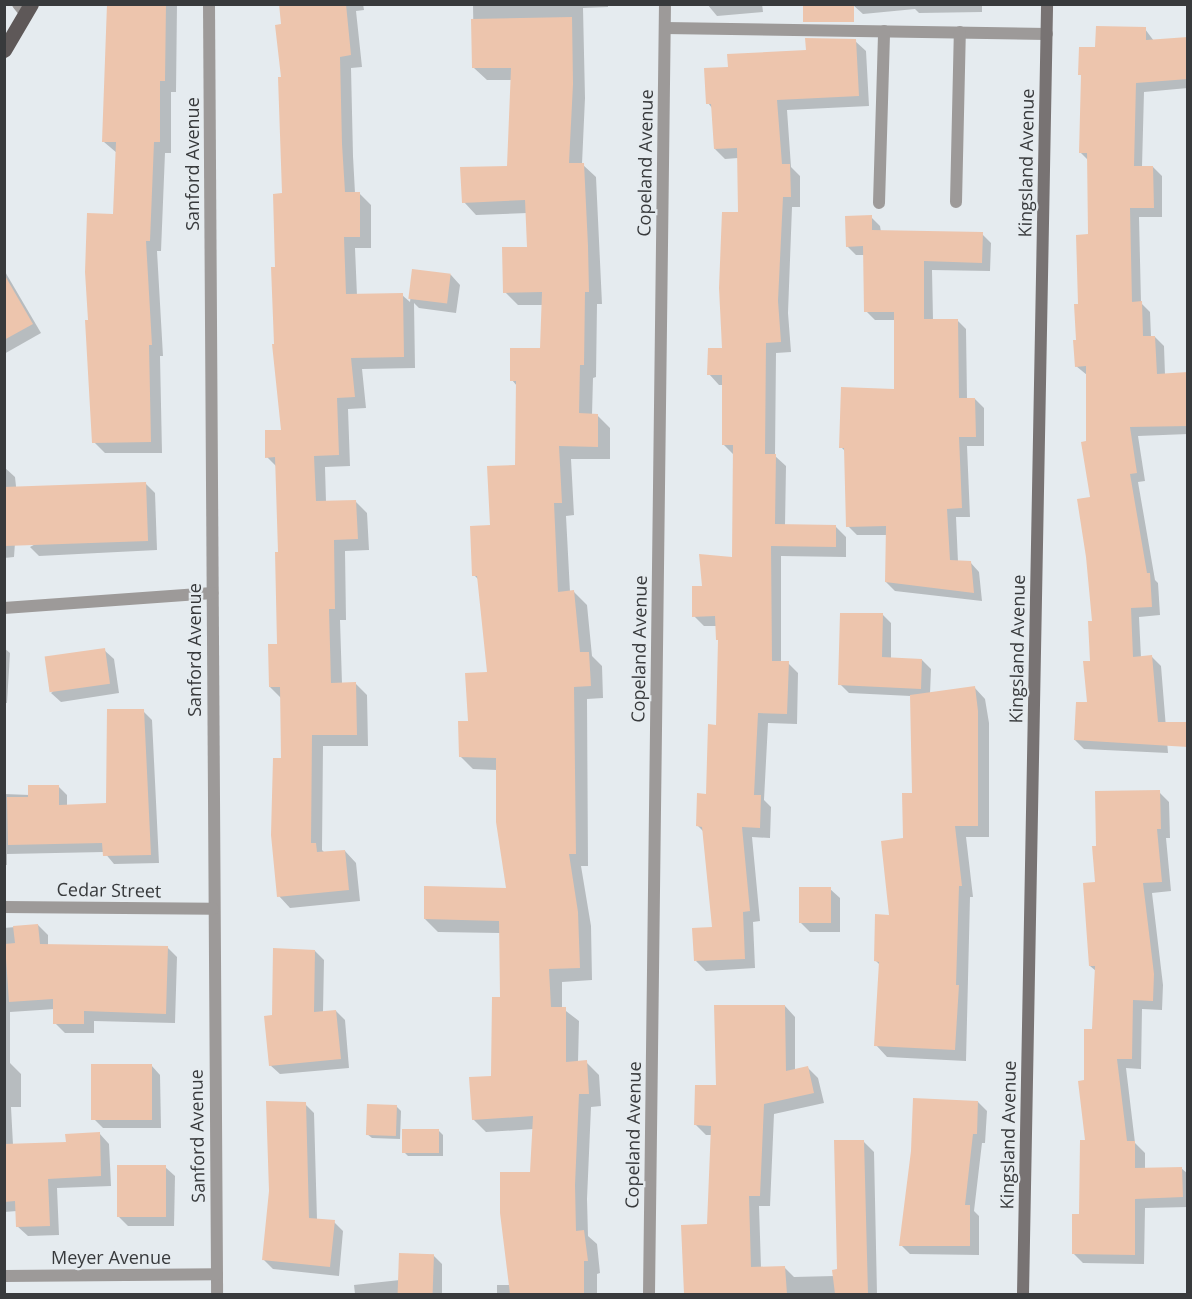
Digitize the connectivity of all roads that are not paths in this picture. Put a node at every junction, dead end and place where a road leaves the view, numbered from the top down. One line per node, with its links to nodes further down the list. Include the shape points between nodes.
1 (209, 4): 12 (street, Sanford Avenue)
2 (665, 4): 5 (street, Copeland Avenue)
3 (1047, 4): 8 (main road, Kingsland Avenue)
4 (25, 8): 9 (main road)
5 (665, 28): 6 (street); 19 (street, Copeland Avenue)
6 (884, 31): 7 (street); 11 (street)
7 (960, 32): 8 (street); 10 (street)
8 (1047, 34): 20 (main road, Kingsland Avenue)
9 (4, 50)
10 (956, 202)
11 (879, 203)
12 (212, 593): 13 (street); 15 (street, Sanford Avenue)
13 (4, 608)
14 (4, 907): 15 (street, Cedar Street)
15 (213, 909): 16 (street, Sanford Avenue)
16 (217, 1274): 17 (street, Meyer Avenue); 18 (street, Sanford Avenue)
17 (4, 1276)
18 (217, 1294)
19 (649, 1294)
20 (1023, 1294)

